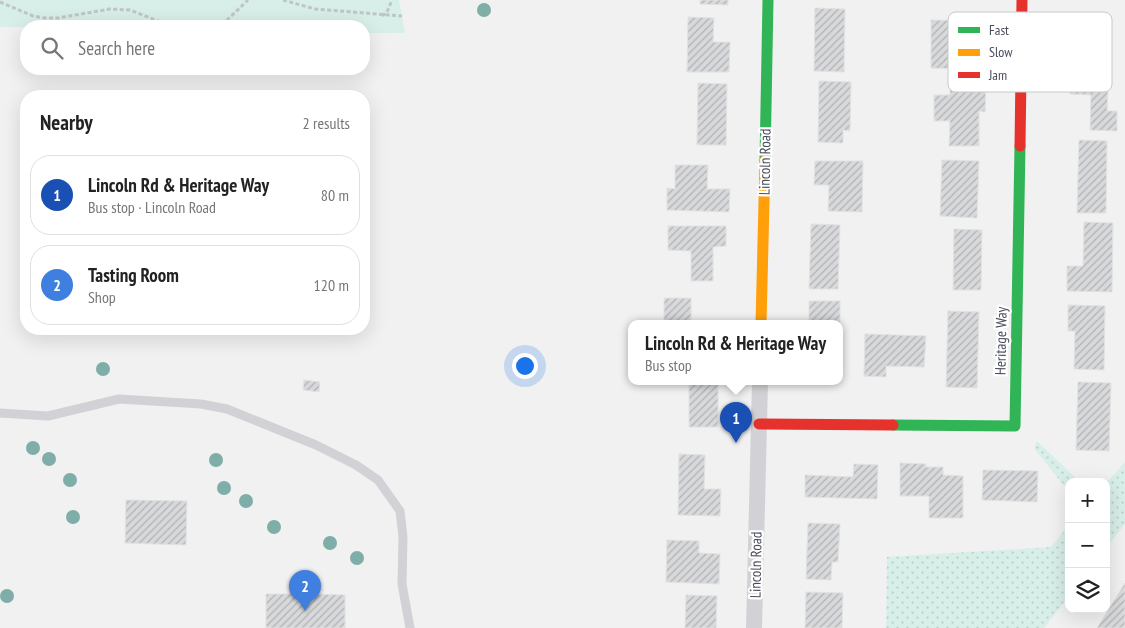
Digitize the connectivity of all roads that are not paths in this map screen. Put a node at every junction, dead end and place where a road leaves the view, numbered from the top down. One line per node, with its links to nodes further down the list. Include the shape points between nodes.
1 (768, 0): 3 (street, Lincoln Road)
2 (1020, 92): 6 (street, Heritage Way, via 1015,426)
3 (761, 320)
4 (760, 385): 6 (street, Lincoln Road)
5 (0, 413): 7 (lane, via 48,416 120,399 201,404 228,409 356,465 378,480 400,511 402,584)
6 (759, 424): 8 (street, Lincoln Road)
7 (410, 628)
8 (754, 628)

